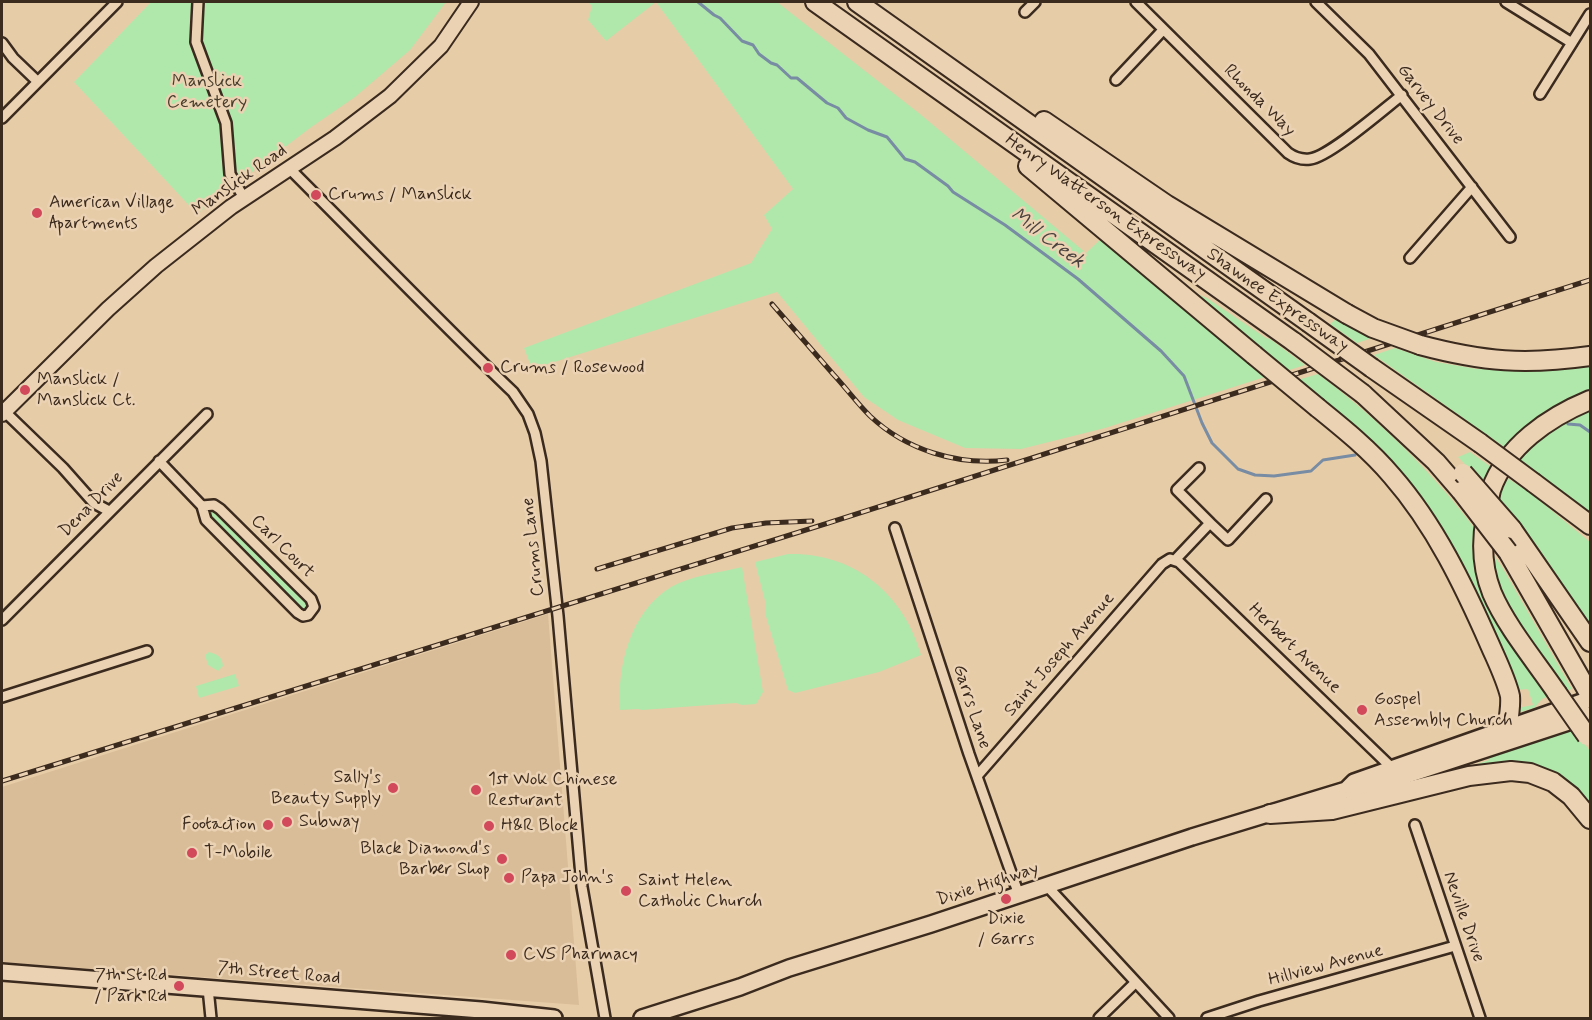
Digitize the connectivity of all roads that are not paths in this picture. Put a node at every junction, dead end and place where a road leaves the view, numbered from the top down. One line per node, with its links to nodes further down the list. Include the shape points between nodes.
1 (198, 2): 24 (street, via 196,42 226,123 230,174)
2 (471, 2): 22 (main road, Manslick Road, via 441,46 390,96 363,119)
3 (815, 2): 20 (highway, Henry Watterson Expressway)
4 (857, 2): 15 (highway)
5 (1035, 2): 10 (street)
6 (1136, 2): 12 (street, Rhonda Way)
7 (1316, 2): 19 (street, Garvey Drive, via 1369,54)
8 (1506, 2): 14 (street)
9 (114, 3): 17 (street)
10 (1025, 12)
11 (1590, 17): 14 (street)
12 (1163, 30): 16 (street); 19 (street, Rhonda Way, via 1288,153 1300,159 1318,157 1331,149)
13 (2, 43): 17 (street)
14 (1572, 43): 18 (street)
15 (964, 77): 27 (highway, bridge, via 1022,107 1167,205 1373,328 1464,357 1542,362); 38 (highway, Shawnee Expressway, bridge)
16 (1116, 80)
17 (37, 81): 21 (street)
18 (1540, 94)
19 (1402, 95): 23 (street, Garvey Drive)
20 (977, 117): 33 (highway, Henry Watterson Expressway, bridge, via 1294,342 1363,394); 47 (highway, bridge, via 1022,162 1318,408 1392,476 1434,535 1468,596 1507,686)
21 (2, 118)
22 (289, 168): 24 (main road, Manslick Road); 63 (street, Crums Lane, via 513,392 532,424 541,461 558,616 582,887)
23 (1473, 187): 25 (street, Garvey Drive); 26 (street)
24 (244, 198): 29 (main road, Manslick Road, via 136,283)
25 (1510, 237)
26 (1410, 258)
27 (1590, 356)
28 (1590, 400): 48 (highway, bridge, via 1518,446 1491,491 1482,538 1486,573 1497,603)
29 (2, 409): 36 (street, via 94,503)
30 (207, 414): 31 (street, Dena Drive)
31 (159, 461): 35 (street, Carl Court); 36 (street, Dena Drive)
32 (1199, 468): 37 (street, via 1178,490)
33 (1462, 482): 42 (highway, bridge, via 1512,529); 45 (highway, bridge, via 1508,552)
34 (1266, 499): 37 (street, via 1228,540)
35 (202, 506): 35 (street, Carl Court, via 206,520 298,614 311,613 311,599 220,509)
36 (109, 511): 41 (street, Dena Drive)
37 (1210, 523): 40 (street, Saint Joseph Avenue)
38 (1590, 525)
39 (895, 528): 50 (street, Garrs Lane)
40 (1173, 560): 49 (street, Herbert Avenue); 50 (street, Saint Joseph Avenue, via 1162,564)
41 (2, 620)
42 (1590, 642)
43 (147, 651): 44 (street)
44 (2, 696)
45 (1590, 697): 47 (main road, Dixie Highway)
46 (1590, 715): 51 (main road, Dixie Highway, via 1358,791)
47 (1507, 728): 49 (main road, Dixie Highway)
48 (1588, 738)
49 (1392, 768): 51 (main road, Dixie Highway, via 1354,782)
50 (977, 776): 56 (street, Garrs Lane)
51 (1346, 790): 52 (main road, Dixie Highway)
52 (1270, 814): 53 (highway, via 1332,810 1468,776 1511,771 1530,773 1553,783 1571,796); 55 (main road, Dixie Highway)
53 (1590, 819)
54 (1415, 825): 57 (street, Neville Drive)
55 (1047, 886): 56 (main road, Dixie Highway); 59 (street)
56 (1019, 895): 64 (main road, Dixie Highway)
57 (1455, 946): 67 (street, Hillview Avenue); 68 (street, Neville Drive)
58 (2, 972): 60 (main road, 7th Street Road)
59 (1135, 983): 65 (street); 66 (street)
60 (208, 988): 61 (street); 62 (main road, 7th Street Road)
61 (211, 1018)
62 (554, 1018)
63 (605, 1018)
64 (642, 1018)
65 (1100, 1018)
66 (1169, 1018)
67 (1207, 1018)
68 (1480, 1018)

